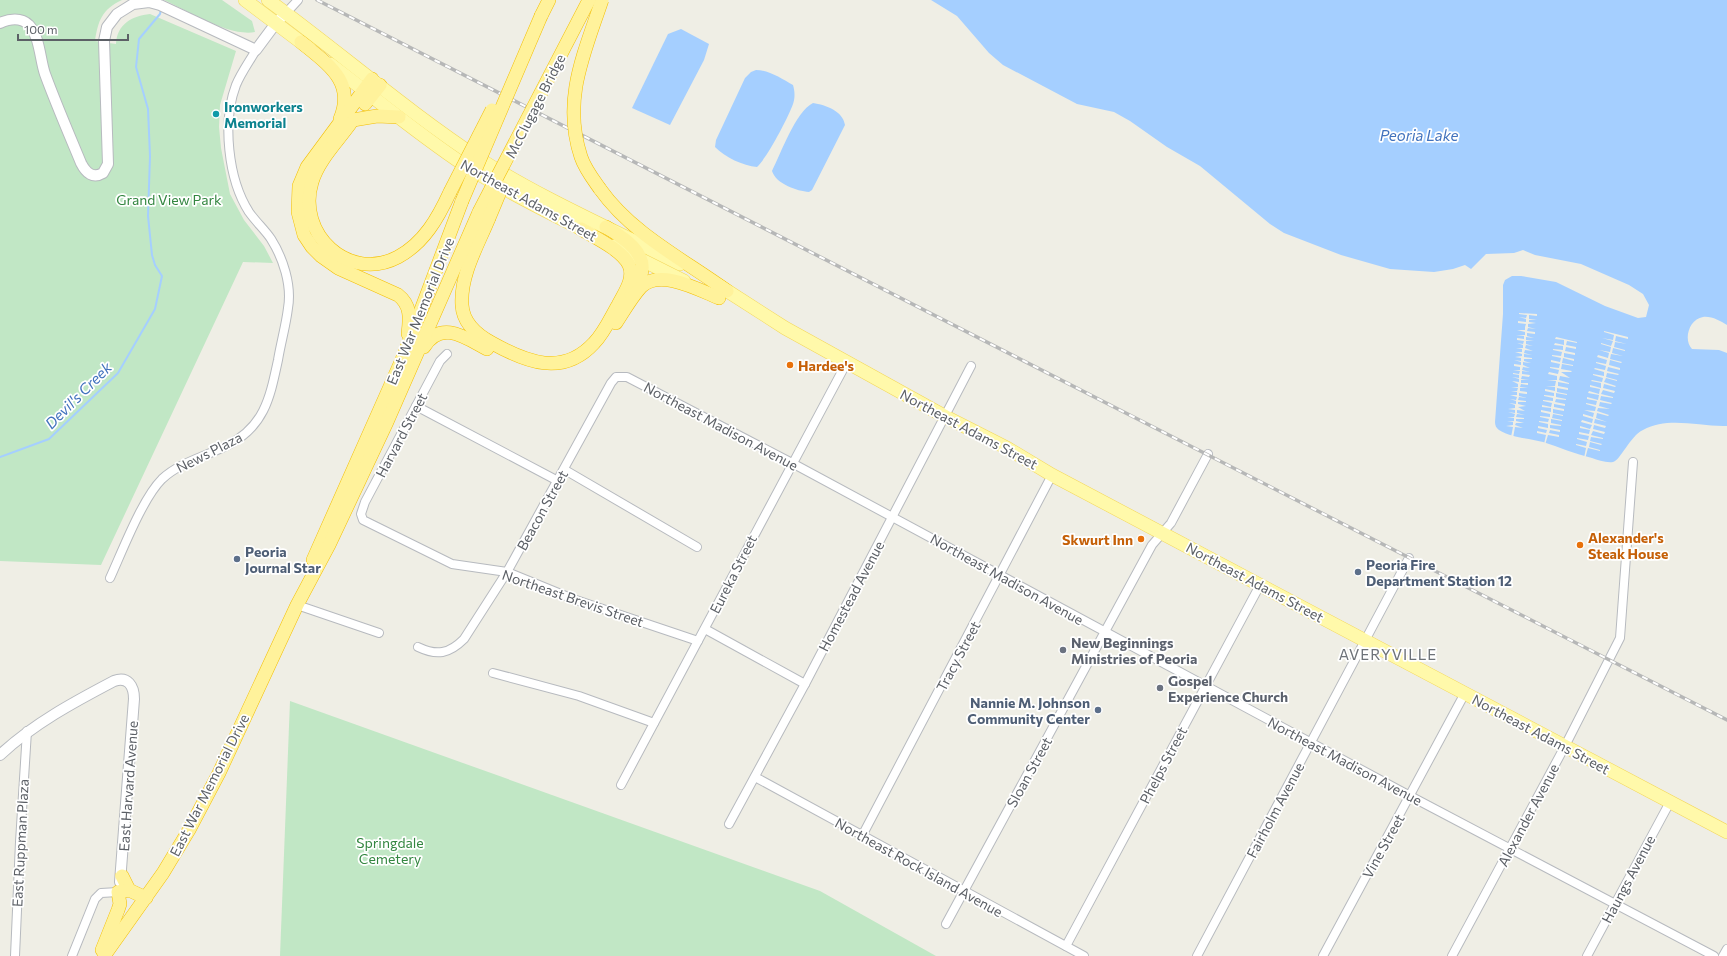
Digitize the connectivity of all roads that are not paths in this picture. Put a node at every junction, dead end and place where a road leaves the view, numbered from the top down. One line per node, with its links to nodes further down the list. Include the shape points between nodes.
1 (245, 0): 10 (main road, Northeast Adams Street)
2 (268, 0): 7 (main road, Northeast Adams Street)
3 (298, 0): 7 (street)
4 (549, 0): 8 (highway)
5 (589, 0): 18 (highway, McClugage Bridge, bridge, via 534,108)
6 (602, 0): 22 (highway, bridge, via 580,61 574,93 581,158 610,202 633,224)
7 (286, 13): 10 (street); 13 (main road, Northeast Adams Street)
8 (541, 16): 16 (highway, bridge, via 437,218 415,245 396,258 376,264 345,258 330,249 315,230 309,206 315,174); 28 (highway, East War Memorial Drive, bridge, via 462,201)
9 (0, 23): 12 (street, via 11,19 20,20 27,23 32,30 46,76 81,163 88,173 96,176 106,170 108,161 104,46 106,30 112,19 122,10 140,3 153,2)
10 (276, 23): 11 (main road, Northeast Adams Street); 12 (street)
11 (301, 42): 14 (main road, Northeast Adams Street); 17 (highway, via 334,71 343,86 343,113)
12 (256, 50): 44 (street, News Plaza, via 243,71 231,99 228,130 235,176 243,202 270,238 282,261 289,292 287,316 271,391 256,423 239,438 178,468 161,480 148,497)
13 (376, 82): 14 (highway); 19 (main road, Northeast Adams Street, via 482,160)
14 (368, 93): 15 (main road, Northeast Adams Street); 16 (highway); 17 (highway)
15 (399, 117): 16 (highway, via 377,116); 20 (main road, Northeast Adams Street, via 490,181)
16 (354, 120)
17 (332, 133): 28 (highway, via 302,177 298,196 299,220 307,239 325,259 398,295 407,304 407,340)
18 (484, 215): 20 (highway, via 464,282 464,315 480,336 522,358 541,364 561,363 587,350 599,337 629,282 630,269 625,260); 28 (highway, East War Memorial Drive)
19 (606, 227): 21 (highway, via 626,240); 22 (main road, Northeast Adams Street, via 690,270)
20 (581, 229): 21 (main road, Northeast Adams Street)
21 (641, 260): 22 (main road, Northeast Adams Street); 23 (highway, via 641,277)
22 (723, 295): 23 (highway, via 675,281 649,282 642,286); 25 (main road, Northeast Adams Street)
23 (608, 334): 28 (highway, via 597,350 582,362 563,369 543,371 525,367 456,334 439,333 427,342)
24 (447, 354): 29 (street, Harvard Street, via 440,361)
25 (847, 362): 30 (main road, Northeast Adams Street); 33 (street, Eureka Street)
26 (971, 366): 30 (street, Homestead Avenue)
27 (616, 377): 33 (street, Northeast Madison Avenue, via 627,377 638,382); 34 (street, Beacon Street, via 610,383)
28 (395, 388): 46 (highway, East War Memorial Drive, via 320,543)
29 (416, 406): 36 (street); 38 (street, Harvard Street, via 365,502)
30 (946, 417): 35 (main road, Northeast Adams Street, via 1007,448); 37 (street, Homestead Avenue)
31 (1208, 454): 39 (street, Sloan Street, via 1171,523)
32 (1633, 462): 60 (street, Alexander Avenue, via 1620,638)
33 (792, 463): 37 (street, Northeast Madison Avenue); 47 (street, Eureka Street)
34 (565, 470): 36 (street, Beacon Street); 40 (street)
35 (1052, 475): 39 (main road, Northeast Adams Street); 43 (street, Tracy Street)
36 (558, 481): 42 (street, Beacon Street)
37 (893, 517): 43 (street, Northeast Madison Avenue); 54 (street, Homestead Avenue)
38 (361, 518): 42 (street, Northeast Brevis Street, via 452,564)
39 (1162, 533): 45 (main road, Northeast Adams Street); 48 (street, Sloan Street, via 1152,545)
40 (697, 547)
41 (1409, 558): 51 (street, Fairholm Avenue)
42 (507, 572): 50 (street, Northeast Brevis Street, via 573,599); 52 (street, Beacon Street, via 464,639 456,647 444,653)
43 (1000, 575): 48 (street, Northeast Madison Avenue); 68 (street, Tracy Street)
44 (110, 578)
45 (1260, 585): 51 (main road, Northeast Adams Street); 55 (street, Phelps Street)
46 (297, 605): 49 (street); 73 (highway, East War Memorial Drive, via 213,785)
47 (705, 629): 50 (street, Eureka Street); 54 (street)
48 (1105, 633): 55 (street, Northeast Madison Avenue); 72 (street, Sloan Street)
49 (379, 634)
50 (698, 641): 57 (street, Eureka Street)
51 (1366, 641): 56 (main road, Northeast Adams Street); 59 (street, Fairholm Avenue)
52 (418, 647)
53 (493, 673): 57 (street, via 578,696)
54 (805, 684): 62 (street, Homestead Avenue)
55 (1205, 686): 59 (street, Northeast Madison Avenue); 76 (street, Phelps Street)
56 (1465, 693): 60 (main road, Northeast Adams Street); 64 (street, Vine Street)
57 (654, 723): 63 (street, Eureka Street)
58 (27, 731): 61 (street); 70 (street, East Harvard Avenue, via 114,681 122,679 129,682 133,688); 78 (street, East Ruppman Plaza)
59 (1311, 743): 64 (street, Northeast Madison Avenue); 83 (street, Fairholm Avenue)
60 (1565, 746): 65 (main road, Northeast Adams Street); 69 (street, Alexander Avenue)
61 (0, 755)
62 (755, 777): 66 (street, Homestead Avenue); 68 (street, Northeast Rock Island Avenue)
63 (621, 785)
64 (1410, 796): 69 (street, Northeast Madison Avenue); 84 (street, Vine Street)
65 (1670, 802): 67 (main road, Northeast Adams Street); 74 (street, Haungs Avenue)
66 (729, 824)
67 (1727, 832)
68 (862, 836): 72 (street, Northeast Rock Island Avenue)
69 (1510, 849): 74 (street, Northeast Madison Avenue); 85 (street, Alexander Avenue)
70 (122, 876): 71 (highway)
71 (123, 891): 73 (highway); 79 (street, via 101,893 95,899); 80 (highway)
72 (964, 891): 75 (street, Sloan Street); 76 (street, Northeast Rock Island Avenue)
73 (146, 898): 81 (highway, East War Memorial Drive)
74 (1616, 904): 86 (street, Haungs Avenue); 87 (street, Northeast Madison Avenue)
75 (946, 924)
76 (1066, 946): 82 (street, Northeast Rock Island Avenue)
77 (1727, 949): 88 (street)
78 (15, 956)
79 (72, 956)
80 (99, 956)
81 (104, 956)
82 (1084, 956)
83 (1197, 956)
84 (1323, 956)
85 (1452, 956)
86 (1587, 956)
87 (1714, 956)
88 (1723, 956)

